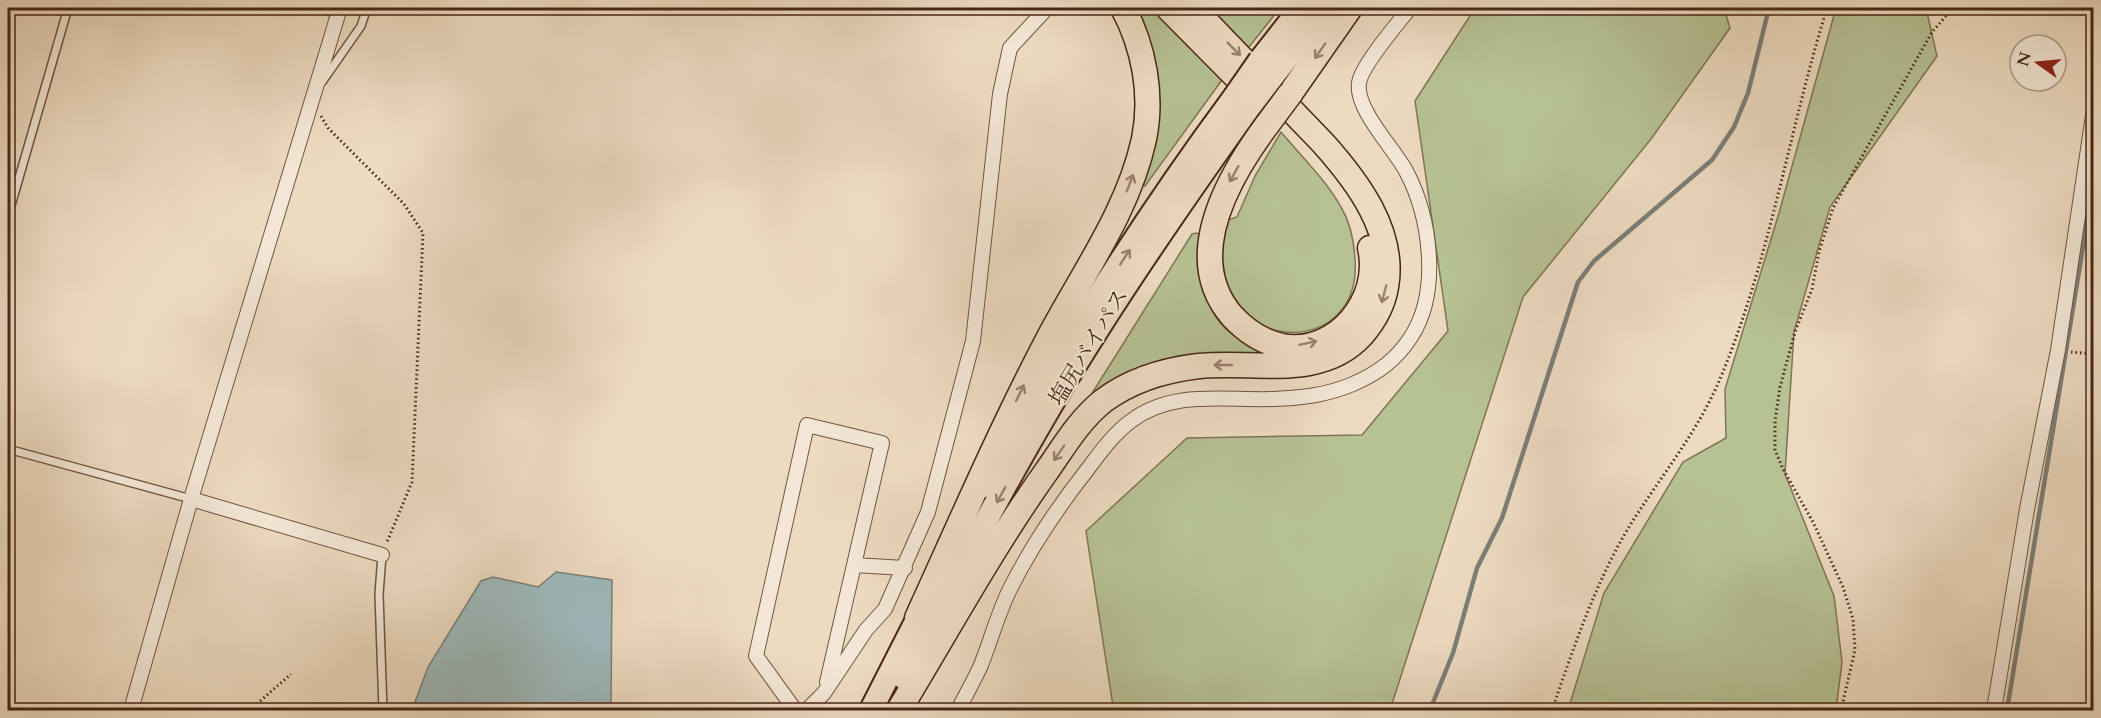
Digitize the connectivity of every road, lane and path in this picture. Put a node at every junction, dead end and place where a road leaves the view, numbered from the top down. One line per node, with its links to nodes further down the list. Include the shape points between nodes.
1 (68, 8): 19 (lane)
2 (316, 8): 14 (lane)
3 (367, 8): 16 (lane, via 361,26)
4 (1047, 8): 26 (street, via 1010,48 1000,94 973,341 928,512)
5 (1123, 8): 27 (highway, one-way to 5, via 1020,392 1130,186 1144,138 1147,88 1137,38)
6 (1168, 8): 10 (highway, one-way to 6, bridge, via 1290,94 1267,125 1248,151 1221,202 1212,235 1211,264 1220,298 1240,324 1261,339 1282,346 1305,345 1326,338 1345,327 1360,311 1372,266 1362,224 1344,189 1316,154)
7 (1192, 8): 37 (highway, one-way to 37, via 1323,142 1368,202 1386,256 1387,284 1380,309 1347,350 1323,360 1290,366 1209,365 1173,370 1141,378 1102,402 1071,436 1020,508)
8 (1301, 8): 15 (highway, 塩尻バイパス)
9 (1327, 8): 15 (highway, 塩尻バイパス)
10 (1350, 8)
11 (1410, 8): 38 (street, via 1359,81 1359,101 1406,170 1429,238 1423,309 1413,335 1392,362 1334,392 1282,399 1191,399 1161,405 1131,420 1109,442 1044,530 1009,591 980,668)
12 (1827, 8): 39 (path, via 1752,293 1719,381 1677,458 1631,523 1598,586)
13 (1953, 8): 40 (path, via 1932,32 1833,208 1780,387 1775,450 1843,587 1853,619 1855,650)
14 (340, 11): 16 (street)
15 (1266, 68): 17 (highway, 塩尻バイパス, bridge)
16 (311, 98): 23 (street); 24 (path, via 328,128 404,204 423,233 412,482)
17 (1241, 103): 27 (highway, 塩尻バイパス, one-way to 17, via 1080,328 1195,149); 36 (highway, 塩尻バイパス, one-way to 36, via 1094,334 973,546)
18 (2094, 109): 20 (street)
19 (8, 216)
20 (2058, 350): 21 (path); 41 (street)
21 (2094, 354)
22 (8, 449): 23 (lane)
23 (191, 499): 24 (street); 30 (street)
24 (382, 555): 32 (lane)
25 (854, 565): 26 (street); 29 (street); 33 (street, via 882,443 807,425 756,656)
26 (905, 568): 29 (street, via 885,609 866,630)
27 (917, 618): 35 (highway, 塩尻バイパス)
28 (291, 674): 31 (path)
29 (824, 693): 34 (street)
30 (131, 711)
31 (250, 711)
32 (382, 711)
33 (795, 711)
34 (807, 711)
35 (871, 711)
36 (889, 711)
37 (899, 711)
38 (958, 711)
39 (1552, 711)
40 (1841, 711)
41 (1994, 711)

